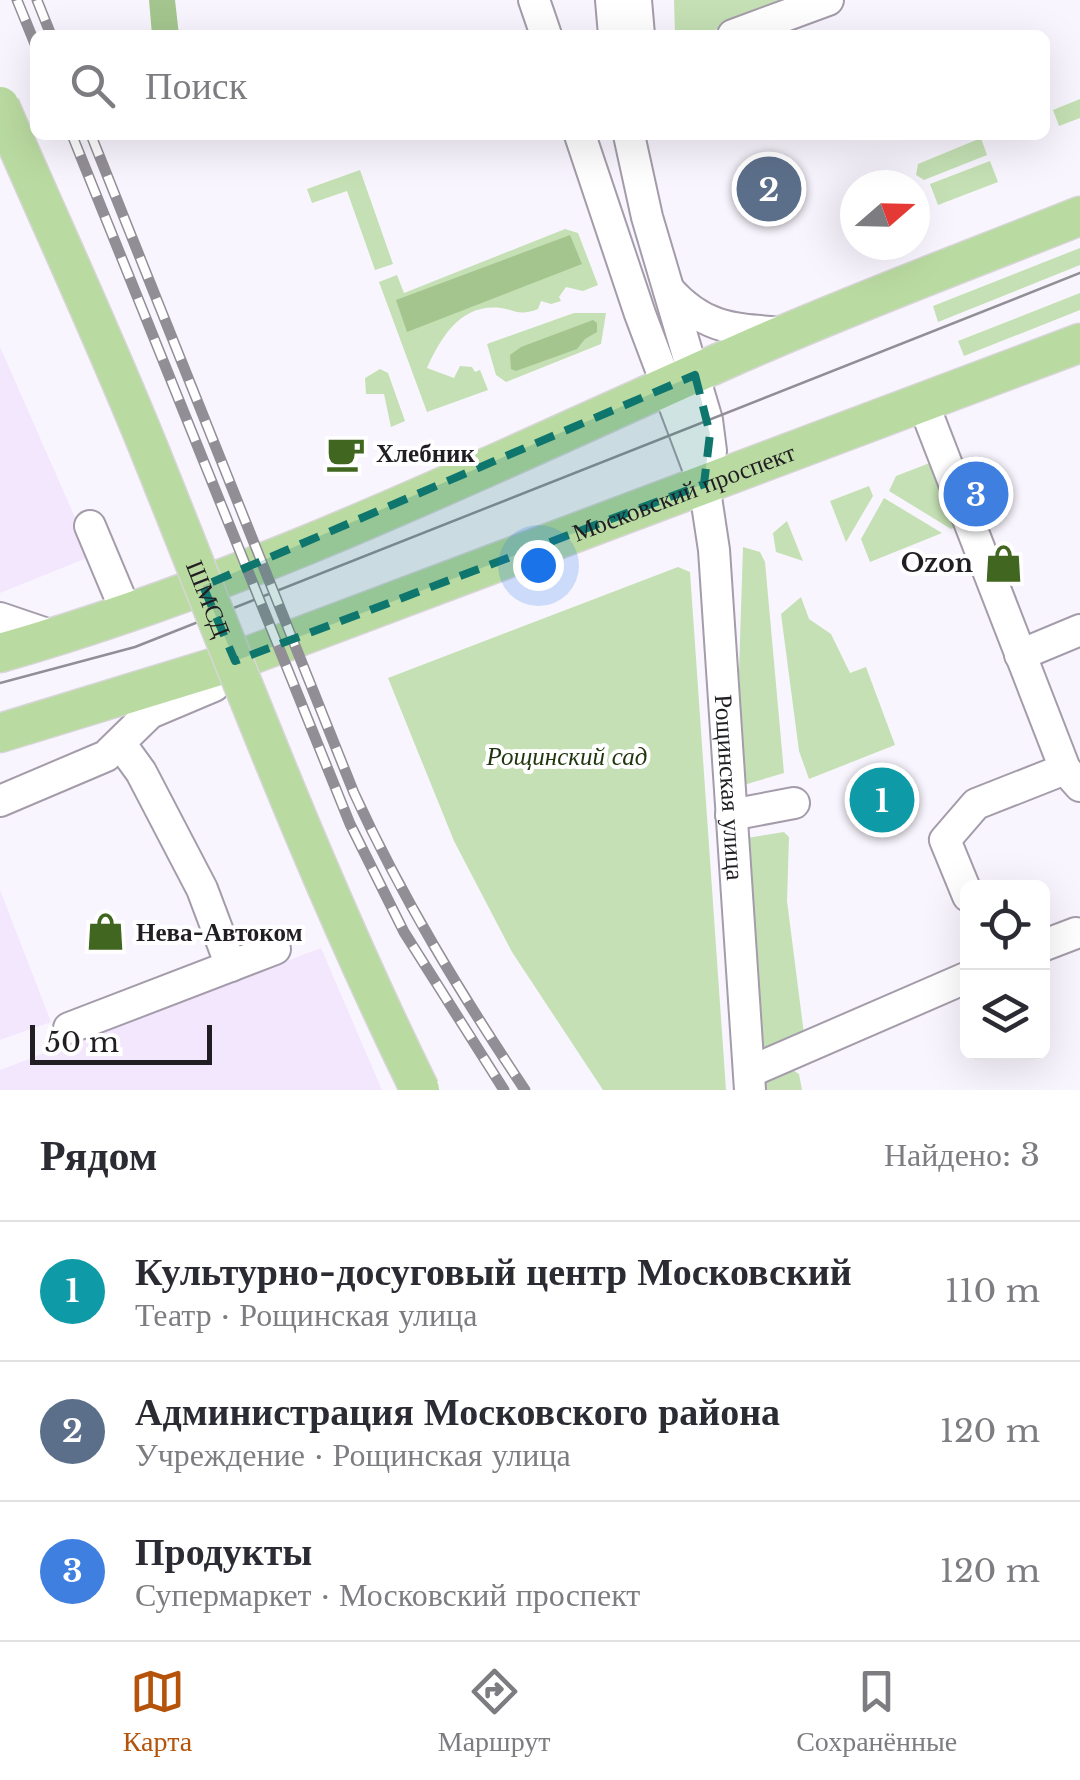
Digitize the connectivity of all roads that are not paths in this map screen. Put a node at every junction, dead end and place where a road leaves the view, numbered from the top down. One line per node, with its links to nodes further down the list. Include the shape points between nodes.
1 (534, 0): 5 (street)
2 (611, 0): 6 (street)
3 (636, 0): 7 (street)
4 (828, 0): 8 (street)
5 (544, 30)
6 (614, 30)
7 (639, 30)
8 (747, 30)
9 (0, 106): 43 (main road, ШМСД, bridge, via 149,450 301,833)
10 (0, 132): 42 (main road, ШМСД, via 140,450 320,900)
11 (582, 140): 17 (street, Рощинская улица)
12 (631, 140): 14 (street, Рощинская улица)
13 (1080, 216): 15 (main road)
14 (668, 289): 15 (street, via 710,323); 17 (street, Рощинская улица)
15 (788, 333): 17 (main road)
16 (1080, 342): 18 (main road, Московский проспект)
17 (681, 381): 19 (street, Рощинская улица); 21 (main road, via 443,489)
18 (923, 403): 19 (main road, Московский проспект); 26 (street)
19 (704, 484): 27 (main road, Московский проспект); 33 (street, Рощинская улица)
20 (90, 526): 21 (street)
21 (127, 614): 24 (main road)
22 (0, 618): 24 (street)
23 (1080, 630): 26 (street)
24 (56, 637): 25 (main road)
25 (0, 653)
26 (1020, 655): 30 (street)
27 (235, 661): 28 (main road, Московский проспект); 29 (street, via 214,686 150,713)
28 (0, 732)
29 (120, 744): 31 (street, via 90,765); 38 (street, via 202,889)
30 (1072, 777): 34 (street, via 976,804 944,840)
31 (0, 800)
32 (794, 803): 33 (street)
33 (731, 815): 41 (street, Рощинская улица)
34 (961, 880)
35 (1076, 933): 36 (street)
36 (1050, 943)
37 (276, 950): 38 (street)
38 (231, 966): 40 (street)
39 (960, 981): 41 (street)
40 (69, 1028)
41 (749, 1081)
42 (410, 1090)
43 (420, 1090)

